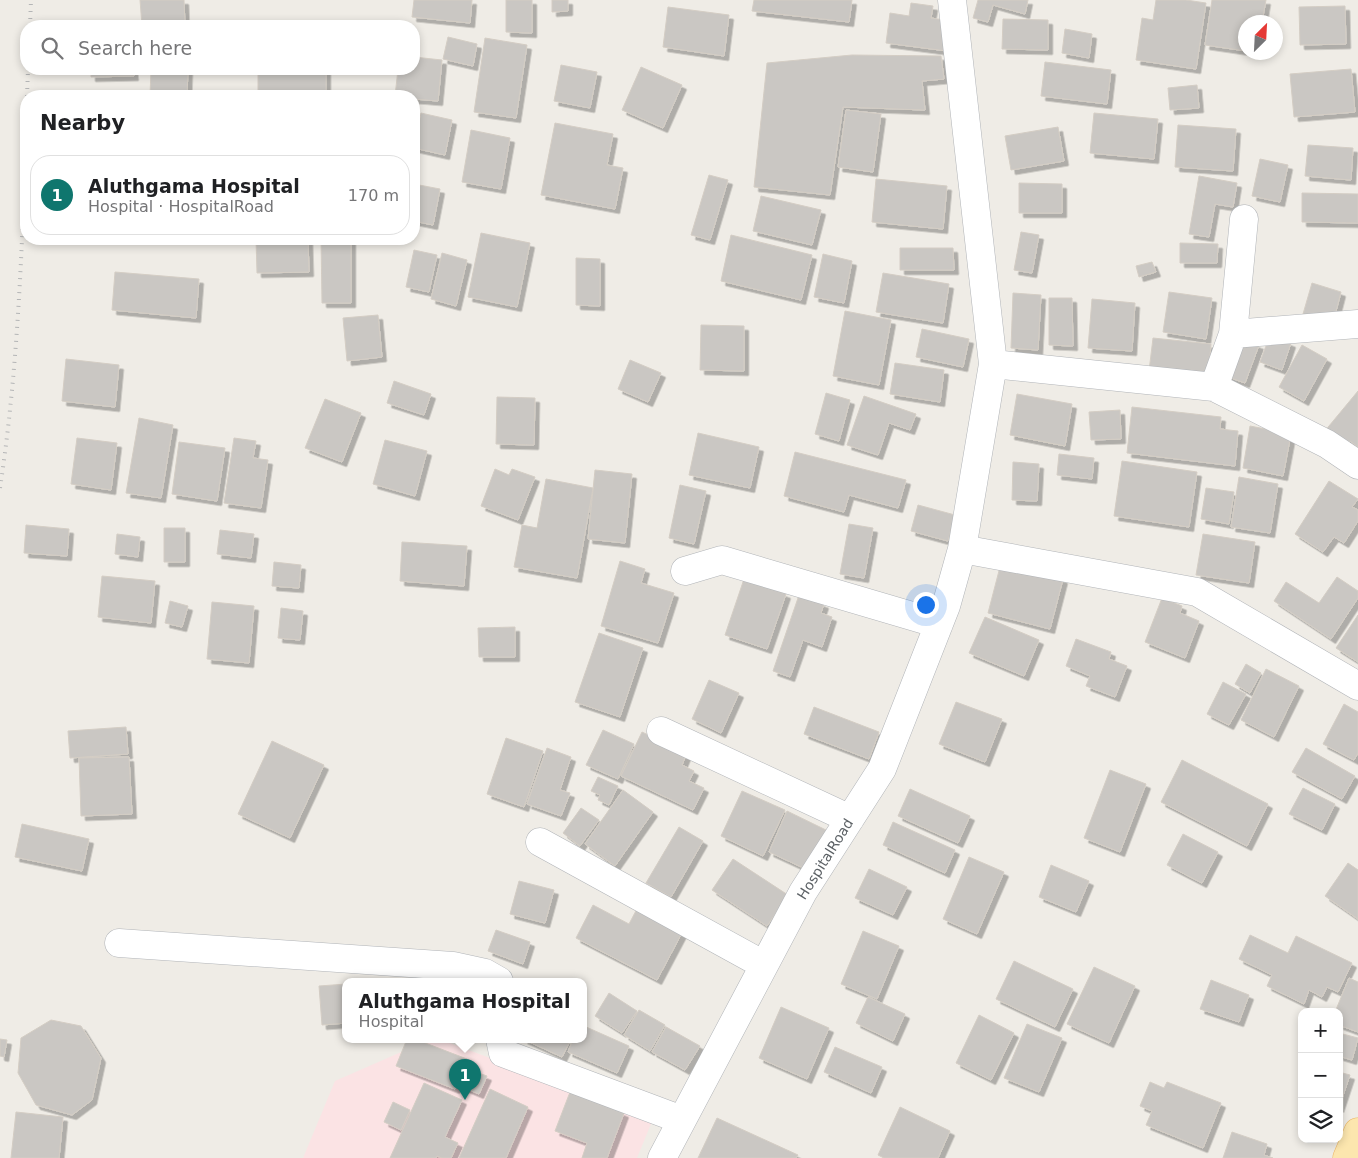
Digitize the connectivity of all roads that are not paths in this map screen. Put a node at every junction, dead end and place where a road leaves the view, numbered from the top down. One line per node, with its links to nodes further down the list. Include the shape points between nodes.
1 (952, 0): 5 (street, HospitalRoad)
2 (1244, 219): 4 (street)
3 (1358, 324): 4 (street)
4 (1233, 334): 6 (street)
5 (993, 364): 6 (street); 8 (street, HospitalRoad)
6 (1214, 387): 7 (street, via 1327,444)
7 (1358, 465)
8 (962, 549): 10 (street, HospitalRoad); 11 (street, via 1197,592)
9 (685, 571): 10 (street, via 722,560)
10 (939, 624): 13 (street, HospitalRoad, via 882,769)
11 (1358, 686)
12 (661, 730): 13 (street)
13 (850, 819): 16 (street, HospitalRoad, via 803,892)
14 (540, 842): 16 (street)
15 (119, 943): 17 (street, via 453,966)
16 (764, 965): 19 (street, HospitalRoad)
17 (494, 978)
18 (501, 1043): 19 (street, via 503,1053)
19 (682, 1120): 21 (street, HospitalRoad)
20 (1358, 1132): 22 (main road)
21 (662, 1158)
22 (1347, 1158)

